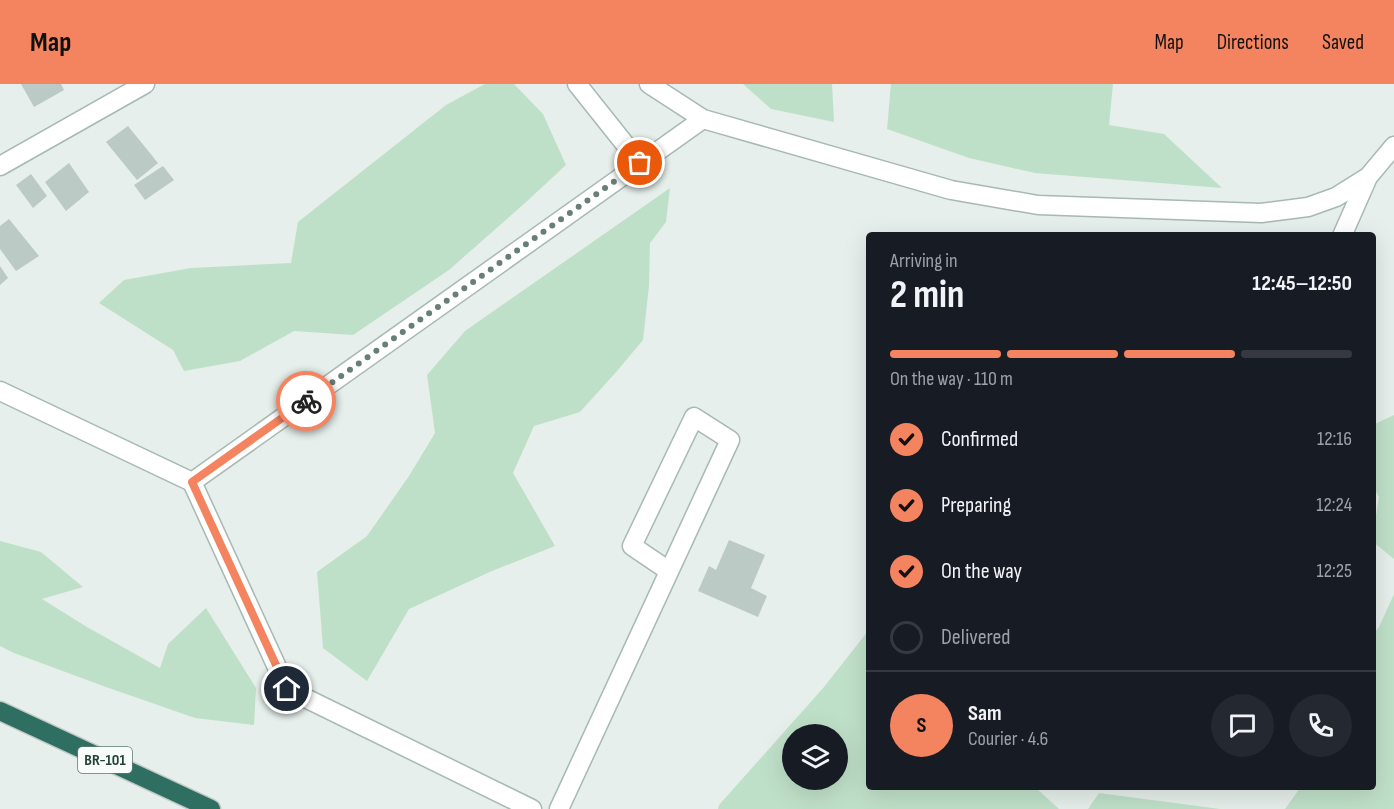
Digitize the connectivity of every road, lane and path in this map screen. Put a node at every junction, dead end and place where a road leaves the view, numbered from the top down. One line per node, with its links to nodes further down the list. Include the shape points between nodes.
1 (145, 84): 7 (street)
2 (577, 84): 6 (street)
3 (649, 84): 4 (street)
4 (703, 119): 6 (street); 8 (street, via 951,190 1038,205 1261,213 1308,207 1336,197)
5 (1394, 146): 8 (street)
6 (640, 163): 11 (street)
7 (0, 166)
8 (1368, 177): 9 (street)
9 (1344, 232)
10 (0, 391): 11 (street)
11 (192, 482): 15 (street, via 287,689)
12 (669, 571): 12 (street, via 730,440 693,417 632,546); 16 (street)
13 (0, 711): 14 (highway, BR-101)
14 (211, 809)
15 (532, 809)
16 (560, 809)

